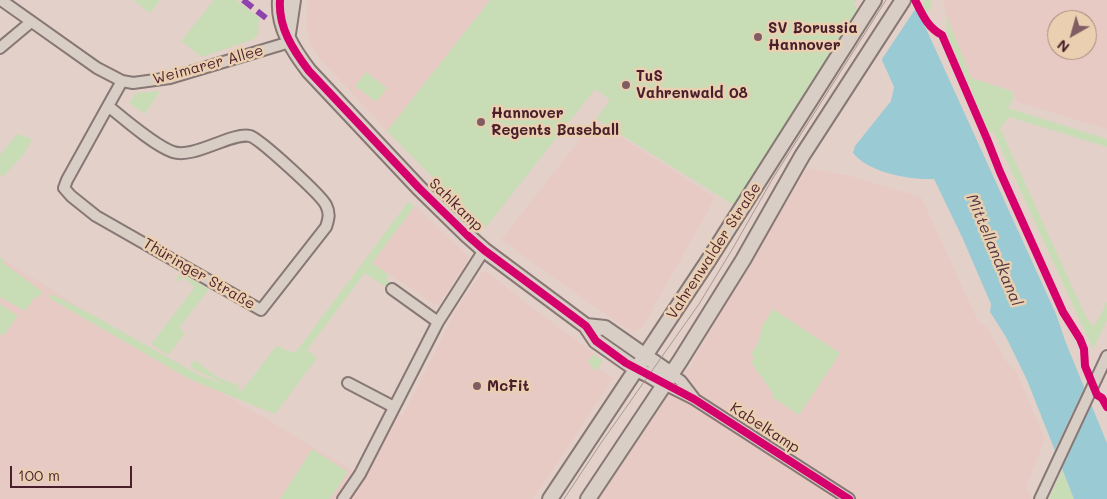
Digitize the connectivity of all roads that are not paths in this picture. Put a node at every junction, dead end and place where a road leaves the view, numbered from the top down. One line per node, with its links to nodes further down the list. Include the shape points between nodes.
1 (280, 0): 7 (main road, Sahlkamp, via 281,23)
2 (293, 0): 7 (main road)
3 (874, 0): 15 (main road, Vahrenwalder Straße)
4 (903, 0): 18 (main road, Vahrenwalder Straße, via 802,156 743,260)
5 (3, 1): 6 (street, Weimarer Allee)
6 (31, 22): 8 (street); 9 (street, Weimarer Allee)
7 (289, 38): 9 (street, Weimarer Allee, via 170,78 133,83); 11 (main road, Sahlkamp, via 309,71 419,188)
8 (0, 48)
9 (122, 81): 10 (street, Thüringer Straße)
10 (108, 106): 10 (street, Thüringer Straße, via 64,188 96,216 261,310 326,227 329,216 321,197 250,136 175,153)
11 (484, 250): 13 (street); 14 (main road, Sahlkamp)
12 (392, 290): 13 (street)
13 (438, 322): 20 (street)
14 (586, 326): 15 (main road, Sahlkamp, via 605,328); 17 (main road, Sahlkamp, via 596,341)
15 (646, 356): 17 (main road, Vahrenwalder Straße); 18 (main road, Sahlkamp)
16 (1107, 356): 25 (street)
17 (636, 370): 18 (main road, Sahlkamp); 22 (main road, Vahrenwalder Straße)
18 (668, 379): 23 (main road, Vahrenwalder Straße); 24 (street, Kabelkamp, via 681,381 694,399)
19 (348, 383): 20 (street)
20 (394, 407): 21 (street)
21 (344, 499)
22 (550, 499)
23 (588, 499)
24 (849, 499)
25 (1040, 499)

